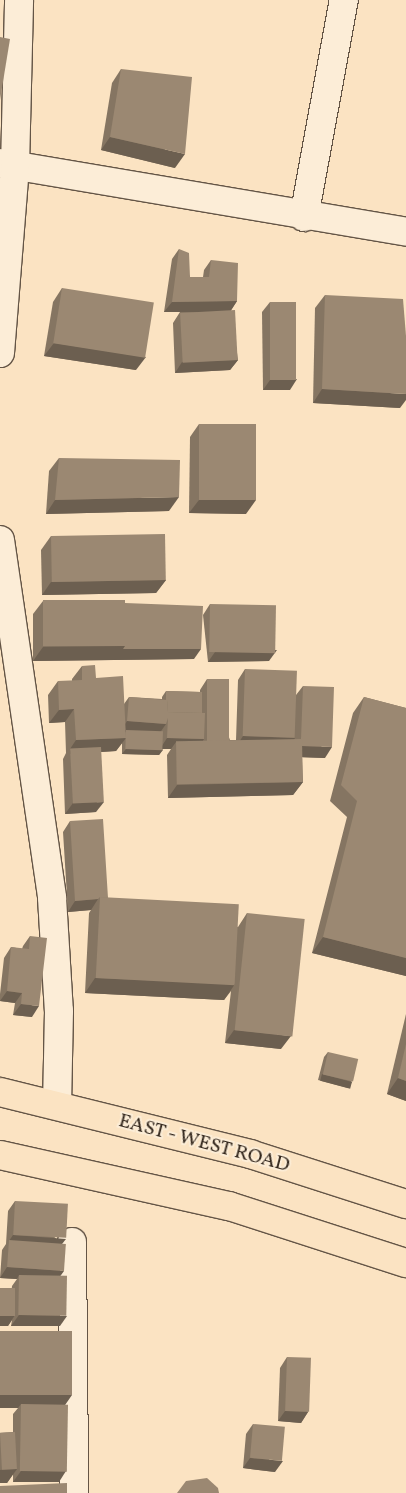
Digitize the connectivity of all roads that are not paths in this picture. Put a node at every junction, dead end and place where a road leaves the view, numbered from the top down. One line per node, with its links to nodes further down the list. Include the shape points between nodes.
1 (19, 0): 3 (street)
2 (344, 0): 4 (street)
3 (8, 165): 4 (street); 6 (street)
4 (304, 217): 5 (street)
5 (406, 232)
6 (0, 332): 7 (street)
7 (0, 353)
8 (0, 540): 10 (street, via 52,898 59,1011)
9 (0, 1092): 10 (main road, EAST - WEST ROAD)
10 (57, 1104): 12 (main road, EAST - WEST ROAD, via 250,1154)
11 (0, 1155): 14 (main road, via 229,1206)
12 (406, 1204)
13 (72, 1242): 15 (street)
14 (406, 1263)
15 (72, 1334): 16 (street); 18 (street)
16 (45, 1335)
17 (46, 1488): 18 (street)
18 (74, 1490)

